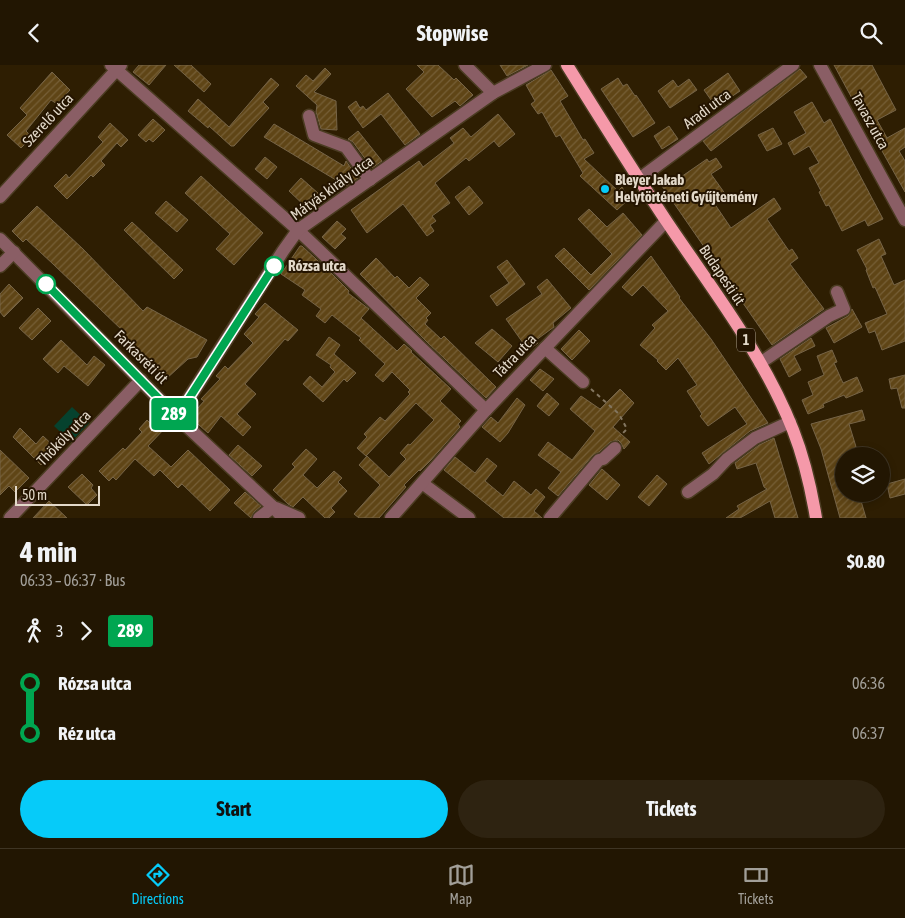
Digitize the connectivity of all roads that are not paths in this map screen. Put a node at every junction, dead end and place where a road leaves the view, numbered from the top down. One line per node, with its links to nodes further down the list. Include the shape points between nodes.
1 (465, 65): 7 (street)
2 (545, 65): 7 (street, Mátyás király utca)
3 (567, 65): 9 (main road, Budapesti út / 1)
4 (793, 65): 9 (street, Aradi utca)
5 (820, 65): 13 (street, Tavasz utca)
6 (116, 67): 11 (street, Szerelő utca); 14 (street)
7 (494, 93): 10 (street, Mátyás király utca)
8 (309, 116): 10 (street, via 314,135 346,147)
9 (639, 179): 12 (main road, Budapesti út / 1)
10 (370, 180): 14 (street, Mátyás király utca)
11 (0, 197)
12 (666, 221): 19 (street, Tátra utca); 20 (main road, Budapesti út / 1)
13 (905, 221)
14 (298, 231): 23 (street); 24 (street, Mátyás király utca)
15 (0, 239): 16 (street, Farkasréti út)
16 (14, 252): 17 (street); 21 (street, Farkasréti út)
17 (0, 266)
18 (837, 292): 20 (street, via 844,309)
19 (545, 348): 22 (street); 23 (street, Tátra utca)
20 (760, 363): 25 (main road, Budapesti út / 1)
21 (141, 380): 24 (street, Farkasréti út); 30 (street, Thököly utca)
22 (583, 382)
23 (486, 410): 27 (street, Tátra utca)
24 (177, 417): 29 (street, Farkasréti út)
25 (790, 422): 28 (street, via 754,438); 37 (main road, Budapesti út / 1, via 809,481)
26 (615, 448): 36 (street, via 599,460)
27 (422, 483): 34 (street, Tátra utca); 35 (street)
28 (688, 492)
29 (273, 507): 31 (street); 32 (street, Farkasréti út); 33 (street)
30 (10, 518)
31 (258, 518)
32 (283, 518)
33 (298, 518)
34 (391, 518)
35 (469, 518)
36 (550, 518)
37 (816, 518)

